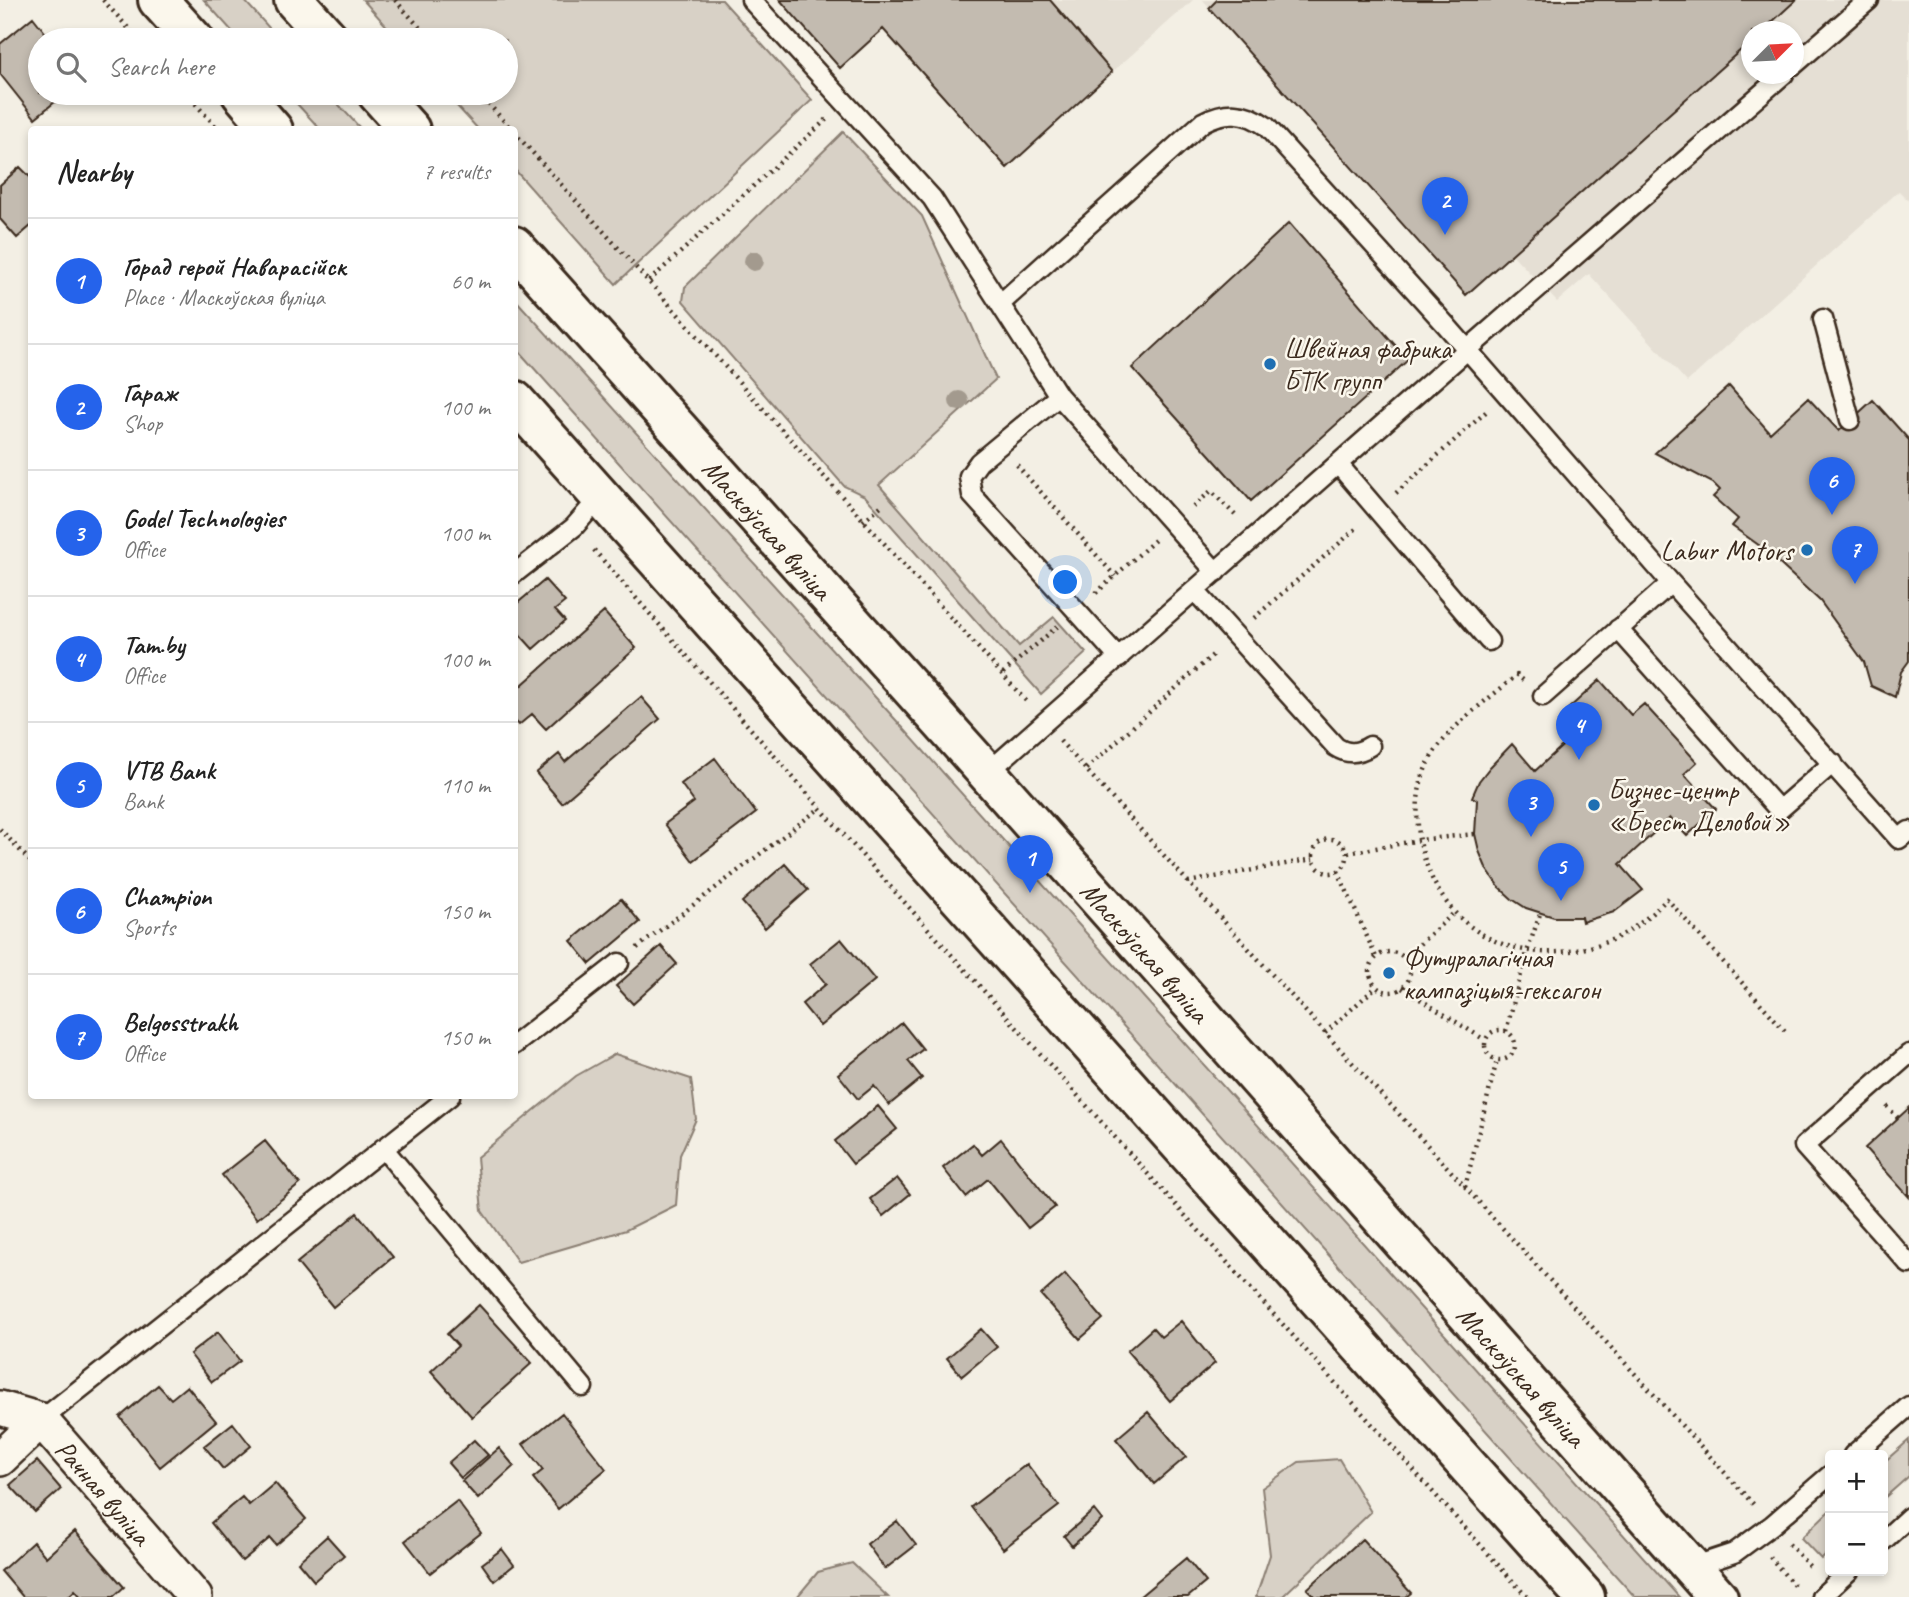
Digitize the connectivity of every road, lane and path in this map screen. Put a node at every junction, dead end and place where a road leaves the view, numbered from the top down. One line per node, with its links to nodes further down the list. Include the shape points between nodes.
1 (103, 0): 7 (path)
2 (158, 0): 8 (main road)
3 (294, 0): 9 (main road)
4 (395, 0): 10 (path)
5 (751, 0): 25 (lane, via 932,198)
6 (1869, 0): 11 (lane)
7 (128, 28)
8 (183, 28)
9 (319, 28)
10 (420, 28)
11 (1804, 56)
12 (1773, 84): 27 (lane)
13 (197, 105): 18 (path)
14 (251, 105): 19 (main road)
15 (388, 105): 20 (main road)
16 (490, 105): 21 (path)
17 (836, 110): 24 (path)
18 (215, 126)
19 (269, 126)
20 (406, 126)
21 (509, 126)
22 (518, 137): 24 (path)
23 (518, 250): 57 (main road, Маскоўская вуліца)
24 (649, 281): 37 (path)
25 (1000, 304): 27 (lane, via 1203,122 1231,113 1256,118 1266,126); 29 (lane)
26 (1823, 319): 31 (lane)
27 (1467, 350): 28 (lane); 33 (lane)
28 (1506, 395): 36 (path); 44 (lane)
29 (1059, 396): 32 (lane); 38 (lane)
30 (518, 404): 34 (main road)
31 (1850, 421)
32 (999, 445): 43 (path); 46 (lane, via 973,468 972,495)
33 (1338, 464): 36 (lane); 42 (lane)
34 (601, 496): 40 (lane); 102 (main road)
35 (882, 505): 37 (path)
36 (1377, 510): 48 (path); 49 (lane)
37 (863, 521): 51 (path)
38 (1173, 524): 39 (path, via 1211,491); 42 (lane); 43 (path)
39 (1245, 526)
40 (574, 527): 41 (lane); 58 (path)
41 (518, 571)
42 (1216, 572): 45 (lane)
43 (1115, 576): 46 (path)
44 (1671, 583): 47 (lane); 55 (lane)
45 (1195, 591): 48 (lane); 50 (lane)
46 (1075, 611): 50 (lane); 51 (path)
47 (1618, 629): 52 (lane); 55 (lane, via 1779,810)
48 (1236, 635): 54 (lane, via 1336,747 1349,752); 56 (path)
49 (1489, 641)
50 (1119, 658): 53 (lane)
51 (1003, 673): 53 (path)
52 (1543, 695): 61 (path, via 1517,675 1440,745 1421,782)
53 (1044, 723): 56 (path); 57 (lane)
54 (1370, 746)
55 (1833, 763): 62 (lane)
56 (1086, 769): 67 (path)
57 (987, 773): 97 (main road, Маскоўская вуліца)
58 (820, 808): 73 (path); 101 (path)
59 (0, 829): 64 (path)
60 (1475, 834): 61 (path)
61 (1420, 840): 63 (path); 68 (path, via 1432,879)
62 (1906, 840)
63 (1348, 853): 65 (path, via 1342,843 1325,839 1315,847); 66 (path)
64 (28, 859)
65 (1313, 859): 66 (path, via 1322,872); 67 (path)
66 (1338, 872): 71 (path)
67 (1188, 882): 77 (path)
68 (1454, 913): 70 (path, via 1489,938); 72 (path)
69 (1540, 914): 70 (path)
70 (1527, 951): 76 (path); 78 (path, via 1594,946 1645,920 1667,900)
71 (1376, 958): 72 (path, via 1393,952); 74 (path, via 1370,969)
72 (1404, 958): 75 (path, via 1410,970)
73 (619, 963): 80 (lane)
74 (1376, 987): 75 (path, via 1389,992); 77 (path)
75 (1402, 988): 79 (path)
76 (1506, 1031): 79 (path, via 1491,1032); 82 (path, via 1516,1042 1514,1052)
77 (1325, 1032): 85 (path)
78 (1787, 1032)
79 (1485, 1040): 82 (path, via 1488,1055)
80 (518, 1042)
81 (1909, 1054): 86 (lane, via 1804,1146)
82 (1497, 1060): 85 (path)
83 (446, 1099): 84 (lane)
84 (383, 1147): 87 (lane); 90 (lane)
85 (1465, 1186): 95 (path)
86 (1909, 1264)
87 (583, 1387)
88 (1909, 1406): 91 (lane)
89 (0, 1408): 90 (street, Рачная вуліца)
90 (41, 1420): 92 (street); 100 (street, Рачная вуліца)
91 (1859, 1450)
92 (0, 1459)
93 (1825, 1480): 95 (lane)
94 (1909, 1517): 96 (lane)
95 (1775, 1529): 97 (lane, via 1734,1553); 99 (path); 99 (path, via 1761,1547 1800,1592)
96 (1888, 1536)
97 (1692, 1567): 103 (main road, Маскоўская вуліца)
98 (1841, 1576): 99 (lane)
99 (1823, 1587)
100 (195, 1597)
101 (1527, 1597)
102 (1585, 1597)
103 (1718, 1597)

